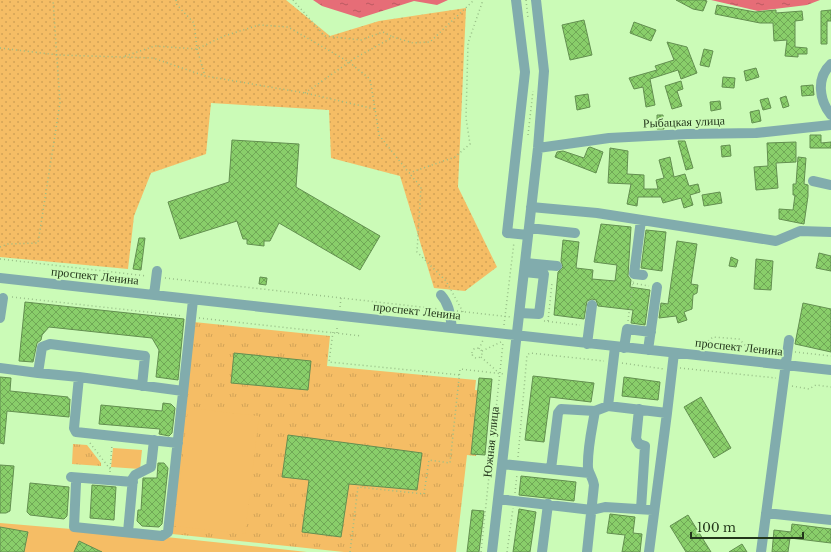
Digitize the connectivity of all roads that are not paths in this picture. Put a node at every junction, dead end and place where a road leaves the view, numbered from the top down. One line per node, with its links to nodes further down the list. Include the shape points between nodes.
1 (516, 0): 5 (street)
2 (536, 0): 4 (street, Южная улица)
3 (831, 64): 6 (street, via 822,76 821,84 824,105)
4 (544, 71): 5 (street); 8 (street, Южная улица)
5 (525, 72): 13 (street, via 507,233)
6 (831, 115)
7 (831, 125): 8 (street, Рыбацкая улица, via 756,133 609,138)
8 (538, 148): 11 (street, Южная улица)
9 (813, 181): 10 (street)
10 (831, 184)
11 (531, 207): 12 (street); 13 (street, Южная улица)
12 (641, 220): 14 (street, via 776,241 800,231); 19 (street)
13 (529, 231): 15 (street); 17 (street, Южная улица)
14 (831, 232)
15 (575, 233)
16 (557, 266): 17 (street)
17 (525, 268): 27 (street, Южная улица); 27 (street, via 544,274 539,314)
18 (156, 274): 22 (street)
19 (637, 277)
20 (0, 278): 22 (street, проспект Ленина)
21 (657, 287): 30 (street)
22 (154, 295): 25 (street, проспект Ленина)
23 (441, 295): 29 (street, via 446,301)
24 (5, 297): 28 (street)
25 (192, 300): 29 (street, проспект Ленина); 43 (street)
26 (592, 305): 33 (street)
27 (520, 313): 31 (street, Южная улица)
28 (0, 318)
29 (452, 328): 31 (street, проспект Ленина)
30 (651, 332): 34 (street, via 627,329); 35 (street)
31 (517, 336): 33 (street, проспект Ленина); 50 (street, Южная улица)
32 (789, 340): 37 (street)
33 (587, 344): 34 (street, проспект Ленина)
34 (620, 347): 35 (street, проспект Ленина); 44 (street)
35 (648, 350): 36 (street, проспект Ленина)
36 (674, 353): 37 (street, проспект Ленина); 47 (street)
37 (786, 364): 39 (street, проспект Ленина); 59 (street)
38 (0, 368): 40 (street)
39 (831, 370)
40 (38, 373): 41 (street); 42 (street, via 41,351 46,345 137,355 145,356)
41 (79, 377): 42 (street); 48 (street, via 74,428 76,432)
42 (142, 386): 43 (street)
43 (183, 391): 49 (street)
44 (608, 406): 45 (street); 46 (street)
45 (639, 409): 47 (street); 56 (street, via 636,439 639,444 645,446)
46 (595, 411): 51 (street, via 564,408 559,411); 52 (street, via 588,458)
47 (667, 413): 58 (street)
48 (154, 440): 49 (street); 53 (street, via 151,467 134,476)
49 (178, 443): 61 (street, via 168,532 162,536)
50 (502, 464): 51 (street); 54 (street, Южная улица)
51 (551, 469): 52 (street)
52 (589, 473): 57 (street, via 594,485)
53 (132, 482): 61 (street); 61 (street, via 74,480 74,527)
54 (498, 499): 55 (street); 62 (street, Южная улица)
55 (548, 504): 57 (street); 63 (street)
56 (641, 509): 57 (street, via 605,507); 58 (street)
57 (592, 510): 64 (street)
58 (653, 510): 65 (street)
59 (766, 513): 60 (street); 66 (street)
60 (831, 520)
61 (128, 532)
62 (492, 552)
63 (542, 552)
64 (587, 552)
65 (649, 552)
66 (761, 552)

